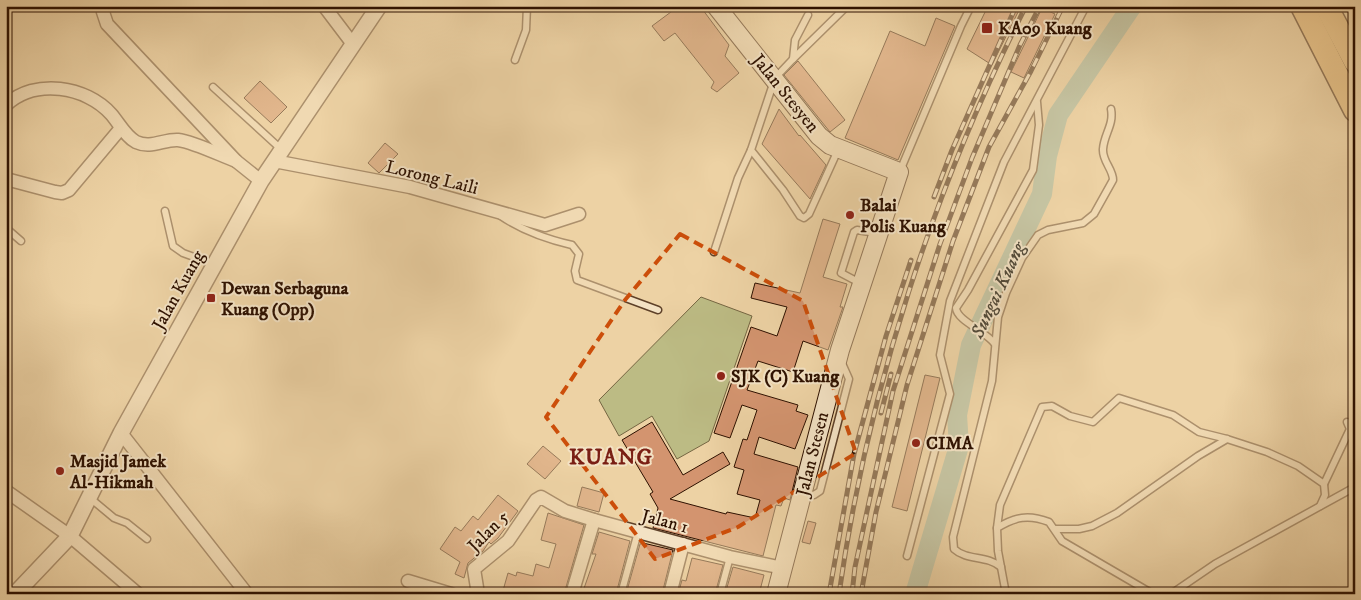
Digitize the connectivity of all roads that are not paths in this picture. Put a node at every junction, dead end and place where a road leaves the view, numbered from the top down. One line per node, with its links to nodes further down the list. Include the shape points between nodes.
1 (106, 6): 26 (street, via 103,12 107,24)
2 (324, 6): 12 (street)
3 (379, 6): 12 (street, Jalan Kuang)
4 (527, 6): 14 (lane, via 526,30)
5 (716, 6): 16 (main road, Jalan Stesyen)
6 (847, 6): 13 (lane)
7 (971, 6): 27 (lane)
8 (1086, 6): 18 (lane)
9 (1302, 6): 21 (highway)
10 (1326, 6): 15 (highway)
11 (808, 15): 13 (lane, via 795,40)
12 (352, 44): 25 (street, Jalan Kuang)
13 (793, 59): 16 (lane)
14 (515, 60)
15 (1355, 62)
16 (775, 78): 23 (main road, Jalan Stesyen, via 819,136); 24 (lane)
17 (213, 88): 25 (lane)
18 (1037, 102): 38 (lane, via 1039,125 1032,170 956,308 961,318 990,336); 55 (lane, via 1004,162 950,301 940,355 950,394)
19 (6, 105): 22 (street, via 24,94 55,88 78,92 110,113)
20 (1110, 109): 38 (lane, via 1111,126 1103,149 1113,180 1094,214 1083,223 1048,230 1038,236 1022,258 1006,293)
21 (1355, 110)
22 (122, 128): 26 (street, via 137,142 148,145 178,140); 28 (street, via 69,190 55,192)
23 (839, 148): 24 (lane, via 809,214 804,218); 27 (main road, Jalan Stesyen)
24 (751, 150): 35 (lane, via 738,178)
25 (278, 156): 29 (street, Jalan Kuang); 30 (street, Lorong Laili)
26 (236, 161): 29 (street)
27 (899, 172): 58 (main road, Jalan Stesen, via 838,357)
28 (6, 179)
29 (261, 181): 36 (street, Jalan Kuang)
30 (491, 210): 32 (street, Lorong Laili, via 545,225); 37 (lane, via 518,228 572,245 579,254 575,271 577,280)
31 (165, 211): 36 (lane, via 173,246 183,254)
32 (579, 214)
33 (6, 228): 34 (lane)
34 (21, 241)
35 (714, 252)
36 (213, 264): 40 (street, Jalan Kuang)
37 (658, 310)
38 (995, 344): 57 (lane, via 992,382 953,537 954,549 960,554 987,559)
39 (1347, 422): 42 (lane, via 1350,429)
40 (121, 433): 45 (street, Jalan Kuang); 62 (street)
41 (1227, 439): 42 (lane, via 1298,466); 49 (lane, via 1199,432 1172,415 1119,398 1093,422 1070,416 1052,406 1042,407 1000,504); 50 (lane, via 1117,513 1079,530)
42 (1324, 484): 47 (lane, via 1325,495)
43 (1355, 487): 47 (lane)
44 (6, 491): 52 (street)
45 (89, 497): 52 (street, Jalan Kuang); 53 (lane)
46 (541, 497): 48 (street, Jalan 1, via 565,511); 64 (street, Jalan 5, via 508,541 474,569)
47 (1320, 506): 72 (lane, via 1215,564)
48 (594, 520): 51 (street, Jalan 1); 65 (street)
49 (997, 528): 50 (lane, via 1013,518 1026,516 1049,522); 57 (lane)
50 (1056, 529): 71 (lane, via 1062,541)
51 (638, 532): 54 (street, Jalan 1); 66 (lane)
52 (70, 536): 60 (street, Jalan Kuang); 61 (street)
53 (147, 539)
54 (683, 544): 56 (street, Jalan 1); 67 (street)
55 (907, 556)
56 (730, 557): 58 (street, Jalan 1); 68 (lane)
57 (1001, 567): 70 (lane)
58 (783, 568): 69 (main road, Jalan Stesen)
59 (408, 582): 63 (street)
60 (15, 594)
61 (138, 594)
62 (247, 594)
63 (451, 594)
64 (478, 594)
65 (572, 594)
66 (621, 594)
67 (670, 594)
68 (720, 594)
69 (776, 594)
70 (1006, 594)
71 (1153, 594)
72 (1171, 594)

